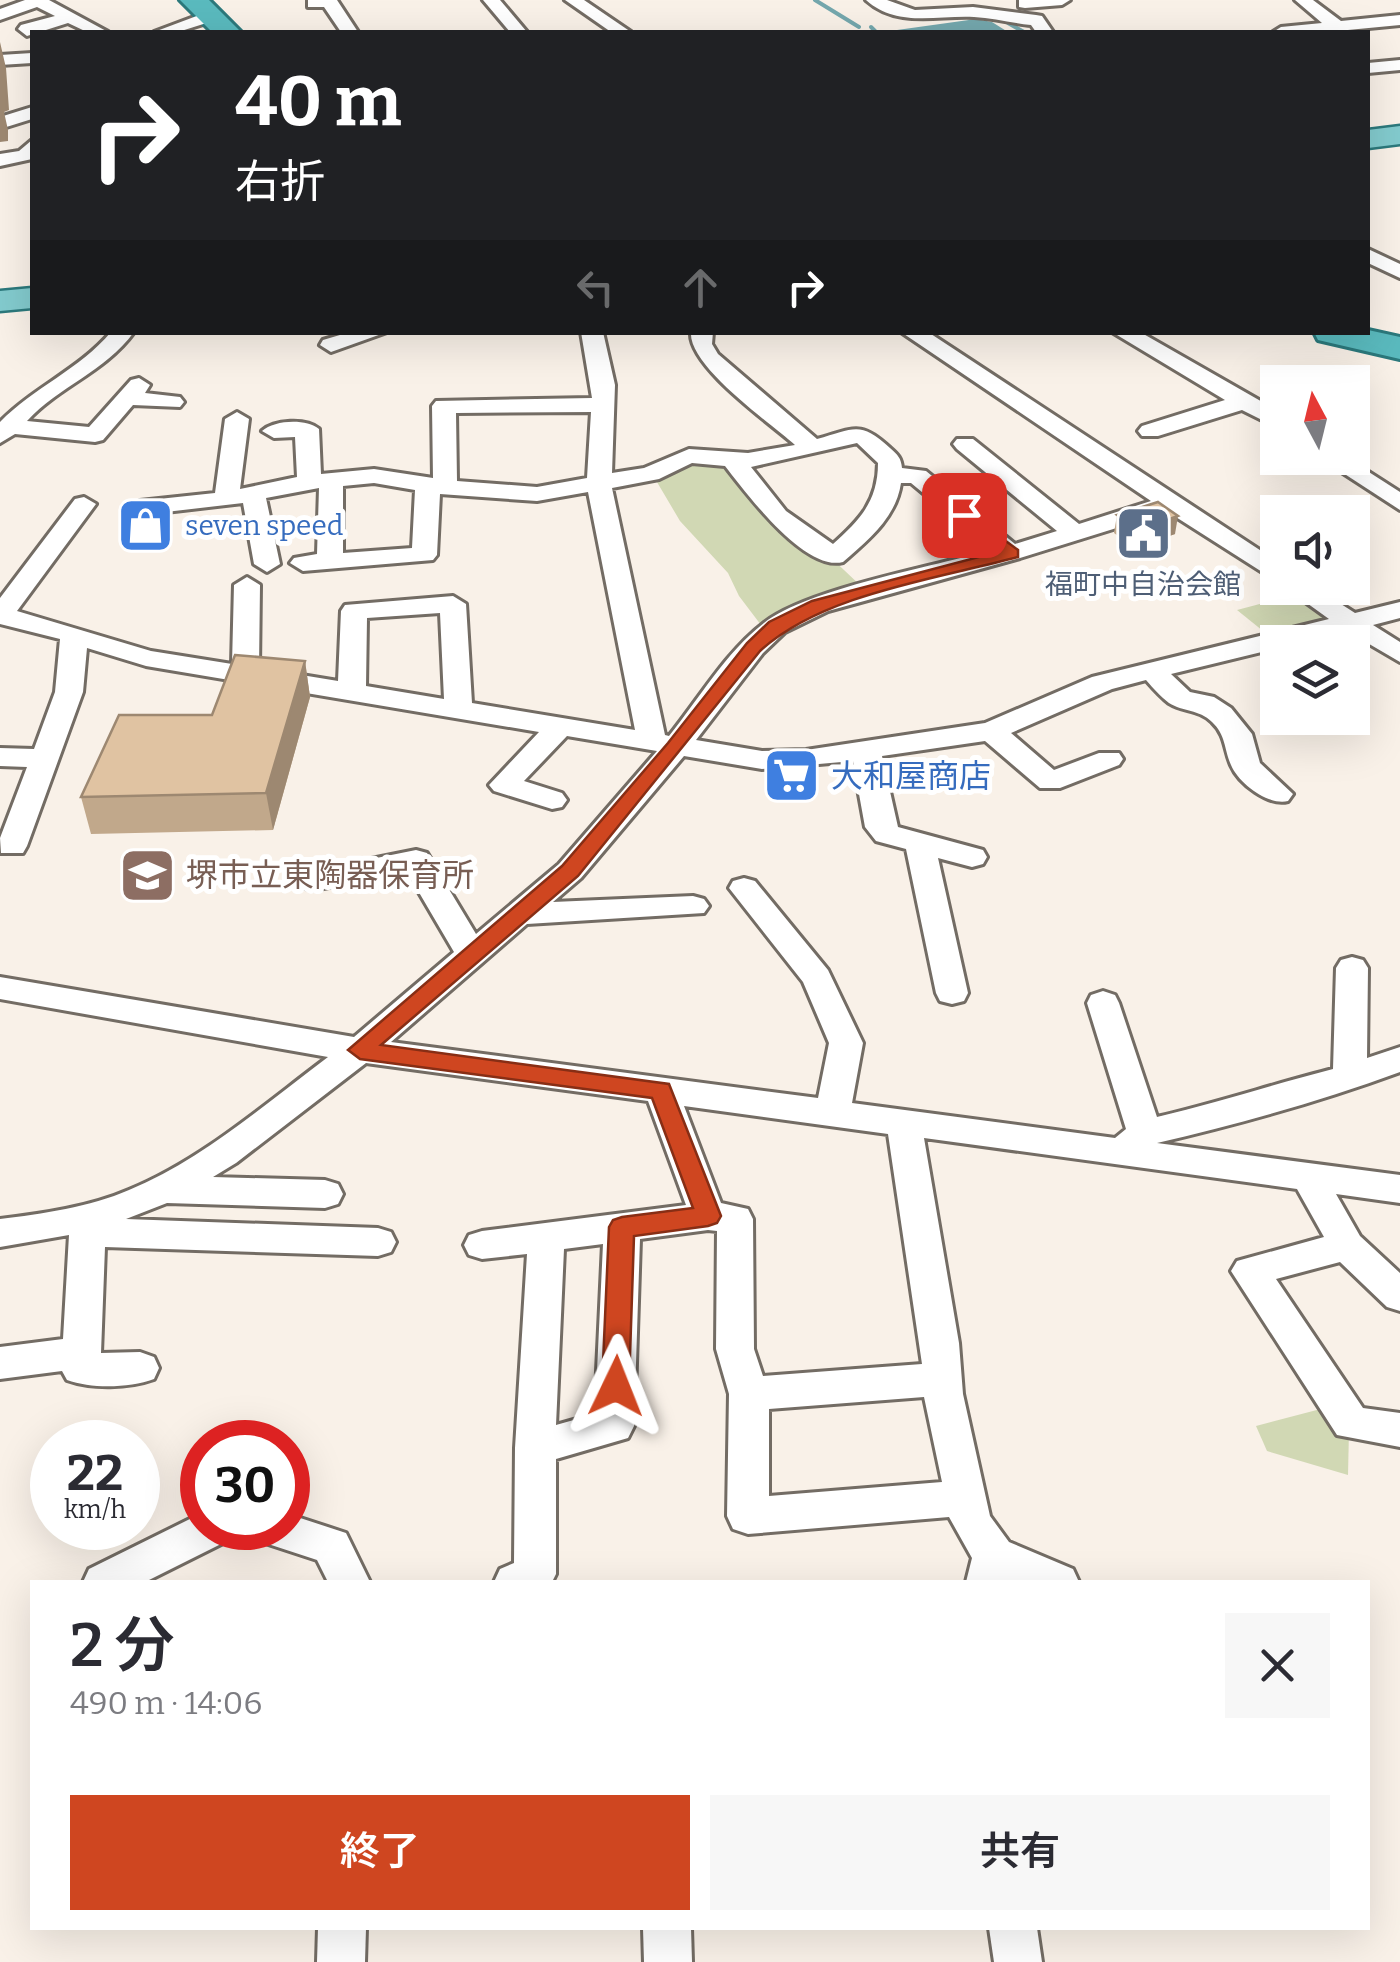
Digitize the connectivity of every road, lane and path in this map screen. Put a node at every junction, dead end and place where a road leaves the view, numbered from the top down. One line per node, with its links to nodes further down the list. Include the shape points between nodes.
1 (491, 0): 19 (street)
2 (573, 0): 20 (street)
3 (874, 0): 13 (street, via 903,16 968,12)
4 (1062, 0): 6 (street)
5 (1304, 0): 14 (street)
6 (1023, 2): 13 (street)
7 (314, 4): 18 (street, via 329,1)
8 (0, 14): 10 (street, via 38,1)
9 (210, 16): 17 (street)
10 (71, 17): 15 (street); 16 (street)
11 (1397, 23): 14 (street)
12 (1064, 25): 13 (street)
13 (1040, 26)
14 (1337, 26): 21 (street)
15 (30, 30)
16 (95, 30)
17 (169, 30)
18 (348, 30)
19 (517, 30)
20 (619, 30)
21 (1300, 30)
22 (30, 58): 23 (street)
23 (0, 60)
24 (1400, 65): 25 (street)
25 (1370, 68)
26 (30, 115): 27 (street)
27 (0, 123)
28 (1400, 135): 29 (main road)
29 (1370, 139)
30 (30, 149): 31 (street)
31 (0, 160)
32 (1370, 255): 33 (street)
33 (1400, 272)
34 (30, 298): 35 (main road)
35 (0, 301)
36 (120, 335): 50 (street)
37 (366, 335): 43 (street)
38 (593, 335): 47 (street)
39 (702, 335): 54 (street, via 709,358)
40 (916, 335): 65 (street)
41 (1128, 335): 45 (street)
42 (1344, 335): 44 (highway)
43 (331, 345)
44 (1400, 348)
45 (1247, 401): 48 (street); 52 (street)
46 (172, 402): 50 (street, via 133,392 95,435)
47 (603, 405): 59 (street); 60 (street, via 444,406)
48 (1260, 409)
49 (237, 418): 62 (street)
50 (5, 431)
51 (274, 431): 58 (street, via 307,429)
52 (1150, 431)
53 (965, 444): 67 (street)
54 (813, 448): 55 (street); 56 (street, via 860,434 890,461)
55 (732, 459): 56 (street, via 777,516 834,557 876,518); 59 (street, via 689,456 650,474)
56 (892, 475): 68 (street, via 917,476)
57 (1358, 475): 63 (street)
58 (320, 480): 60 (street, via 374,476); 61 (street); 69 (street)
59 (599, 484): 60 (street, via 538,494); 86 (street)
60 (437, 486): 69 (street, via 424,555)
61 (252, 494): 62 (street); 72 (street)
62 (226, 499): 66 (street)
63 (1400, 502)
64 (84, 504): 76 (street)
65 (1168, 504): 67 (street); 71 (street)
66 (140, 508)
67 (1076, 533): 68 (street)
68 (1011, 554): 86 (street, via 819,604 776,626)
69 (330, 561): 70 (street)
70 (303, 563)
71 (1260, 563)
72 (267, 564)
73 (247, 585): 81 (street)
74 (1326, 605): 77 (street)
75 (1400, 610): 77 (street)
76 (0, 616): 78 (street)
77 (1353, 622): 79 (street); 80 (street)
78 (74, 637): 81 (street); 89 (street, via 69,692)
79 (1400, 654)
80 (1152, 671): 85 (street, via 1102,683); 91 (street, via 1181,699 1204,702 1221,714 1238,734 1246,766)
81 (246, 675): 82 (street)
82 (352, 693): 83 (street); 83 (street, via 354,611 452,604)
83 (458, 708): 84 (street)
84 (563, 724): 86 (street); 92 (street, via 504,785)
85 (991, 731): 87 (street); 90 (street, via 1050,782)
86 (664, 745): 87 (street, via 762,760); 99 (street, via 570,871)
87 (866, 750): 93 (street, via 880,827)
88 (0, 756): 89 (street)
89 (44, 758): 94 (street)
90 (1109, 759)
91 (1278, 794)
92 (552, 800)
93 (920, 843): 95 (street); 103 (street)
94 (12, 846)
95 (972, 857)
96 (313, 880): 100 (street, via 416,860)
97 (744, 888): 109 (street, via 817,978 846,1043)
98 (693, 906): 99 (street)
99 (522, 914): 100 (street)
100 (473, 957): 105 (street)
101 (1352, 968): 107 (street)
102 (0, 988): 105 (street)
103 (952, 993)
104 (1103, 1003): 111 (street)
105 (360, 1050): 108 (street); 113 (street, via 224,1154)
106 (1400, 1059): 107 (street)
107 (1350, 1078): 111 (street)
108 (661, 1090): 109 (street); 116 (street)
109 (833, 1114): 110 (street)
110 (904, 1122): 111 (street); 128 (street)
111 (1133, 1142): 112 (street)
112 (1308, 1176): 114 (street); 123 (street)
113 (162, 1189): 115 (street); 117 (street)
114 (1400, 1189)
115 (326, 1194)
116 (708, 1216): 118 (street); 129 (street, via 735,1219 735,1349)
117 (82, 1225): 119 (street); 121 (street); 125 (street)
118 (622, 1227): 120 (street); 131 (street, via 614,1426)
119 (0, 1233)
120 (546, 1236): 122 (street); 131 (street)
121 (378, 1242)
122 (482, 1244)
123 (1347, 1246): 124 (street); 130 (street, via 1250,1272 1350,1423)
124 (1400, 1296)
125 (82, 1352): 126 (street); 127 (street, via 82,1369)
126 (0, 1363)
127 (140, 1368)
128 (942, 1379): 129 (street); 132 (street)
129 (749, 1394): 132 (street, via 748,1516)
130 (1400, 1430)
131 (535, 1448): 138 (street, via 535,1574)
132 (965, 1498): 135 (street)
133 (310, 1539): 137 (street, via 331,1546)
134 (180, 1544): 136 (street)
135 (991, 1569): 139 (street)
136 (108, 1580)
137 (348, 1580)
138 (520, 1580)
139 (1048, 1580)
140 (342, 1930): 143 (street)
141 (667, 1930): 144 (street)
142 (1013, 1930): 145 (street)
143 (340, 1962)
144 (668, 1962)
145 (1018, 1962)

